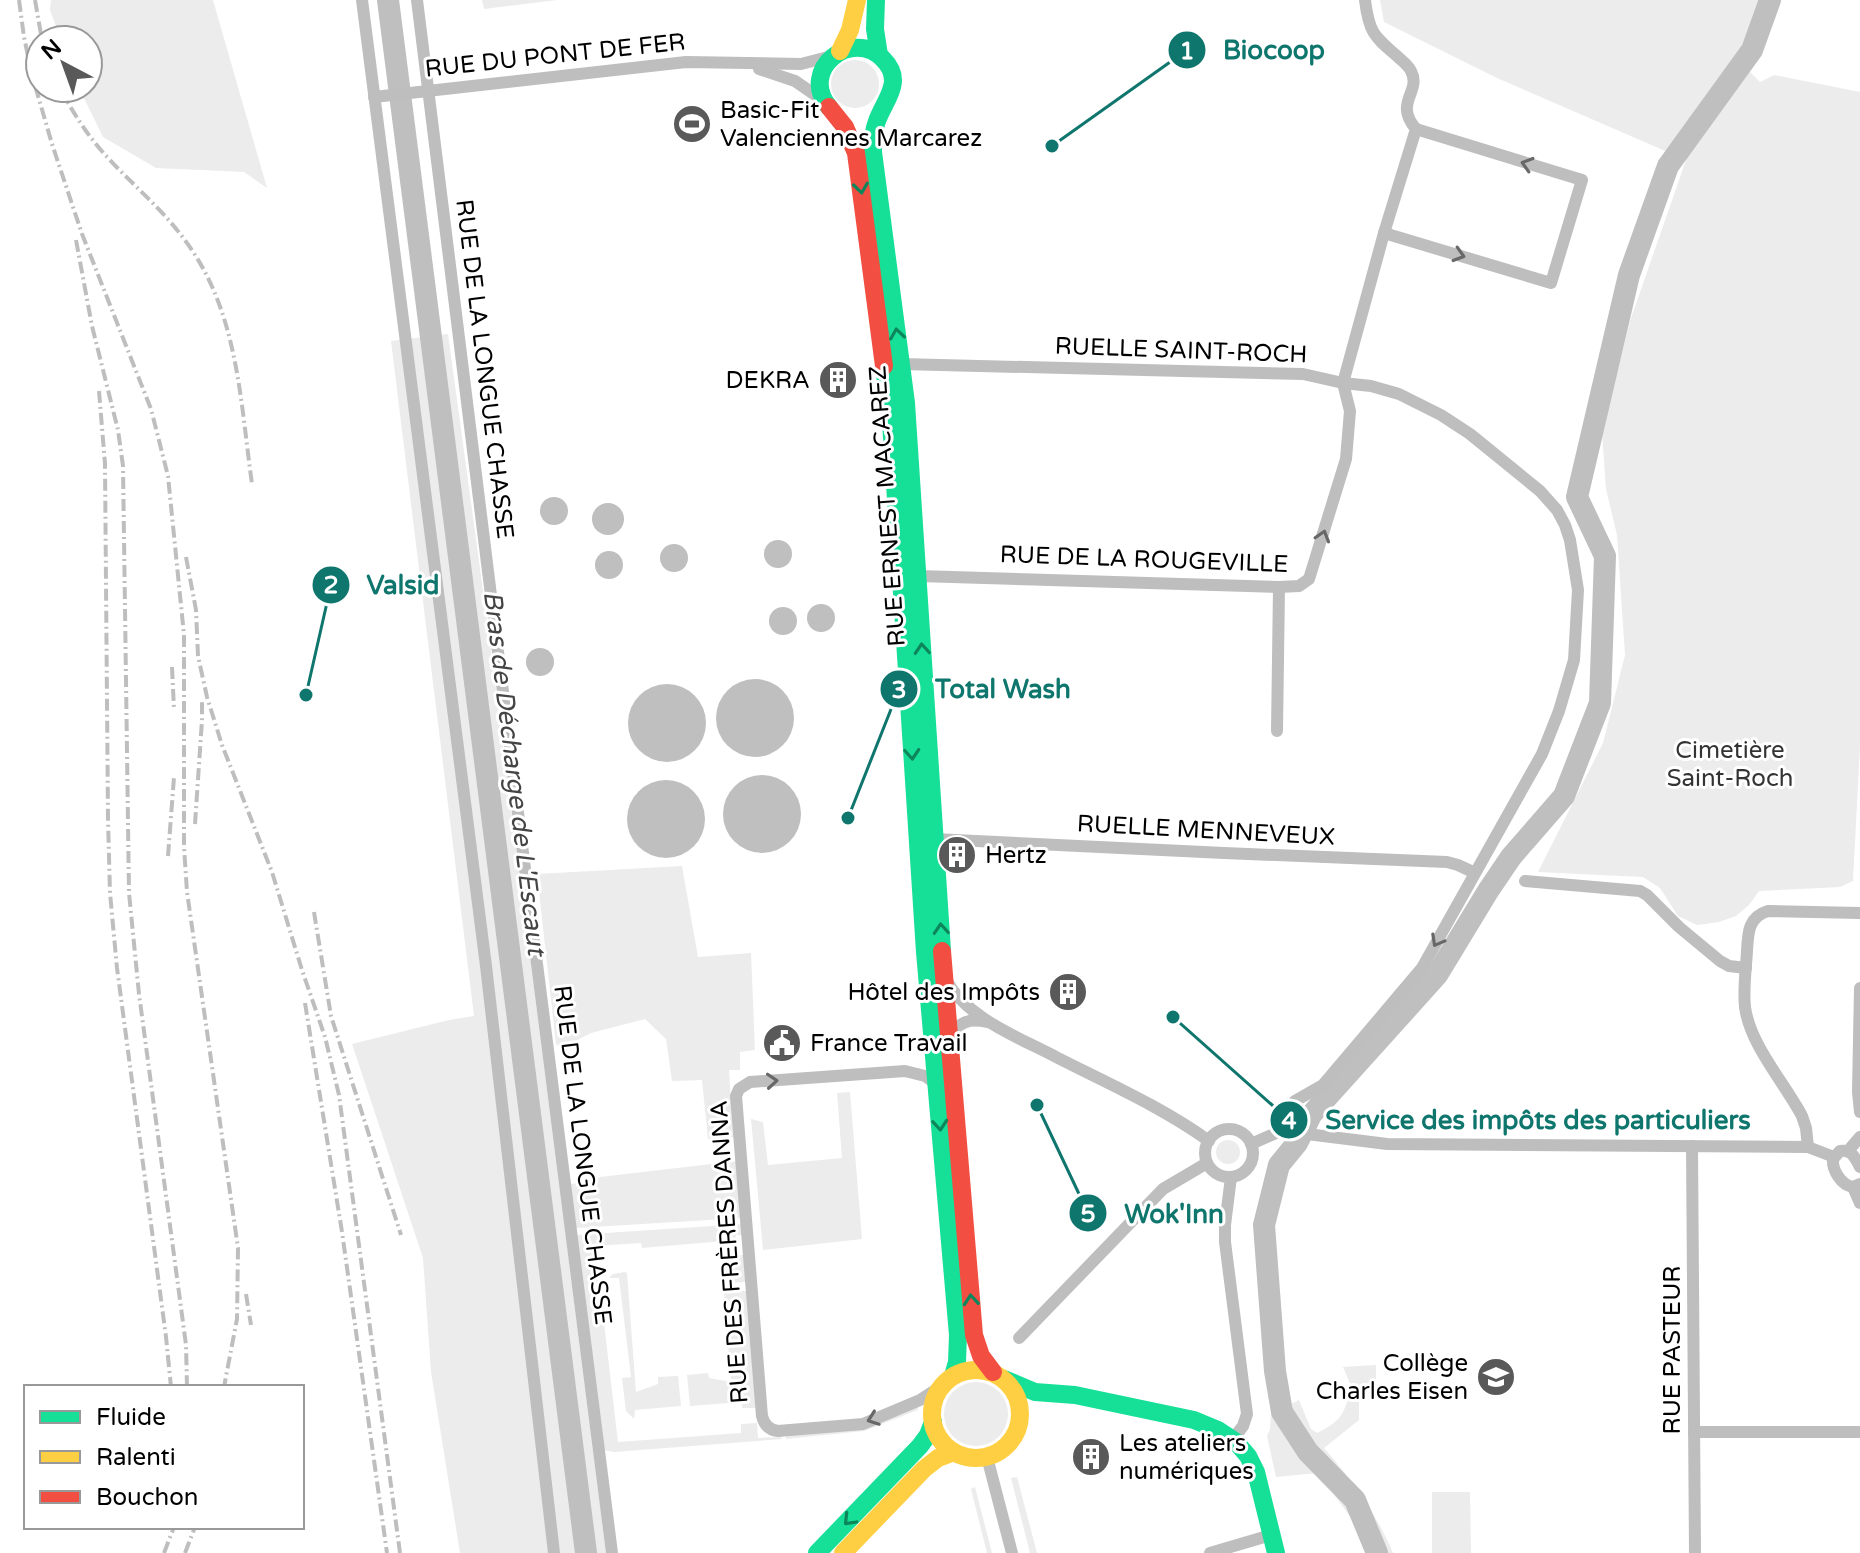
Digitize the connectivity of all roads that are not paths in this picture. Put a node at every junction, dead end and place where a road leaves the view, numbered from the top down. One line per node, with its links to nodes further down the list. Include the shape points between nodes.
1 (362, 0): 10 (street)
2 (417, 0): 9 (street, RUE DE LA LONGUE CHASSE)
3 (857, 0): 6 (main road, via 853,22)
4 (876, 0): 7 (main road, RUE ERNEST MACAREZ)
5 (1365, 0): 14 (street, via 1372,32 1412,74 1406,111)
6 (836, 53): 7 (main road, via 860,47); 8 (street, RUE DU PONT DE FER, via 801,64); 11 (main road, via 820,76)
7 (879, 55): 12 (main road, RUE ERNEST MACAREZ, via 893,81 890,98)
8 (740, 64): 9 (street, RUE DU PONT DE FER, via 686,62); 11 (street, RUE DU PONT DE FER, via 790,78)
9 (428, 90): 10 (street, RUE DU PONT DE FER); 58 (street, RUE DE LA LONGUE CHASSE)
10 (374, 97): 57 (street, via 486,966)
11 (824, 101): 13 (main road, RUE ERNEST MACAREZ)
12 (880, 111): 13 (main road, via 862,120); 16 (main road, RUE ERNEST MACAREZ, one-way to 12, via 873,152)
13 (838, 115): 30 (main road, RUE ERNEST MACAREZ, one-way to 30, via 856,153 890,409)
14 (1416, 129): 15 (street); 15 (street, one-way to 14, via 1551,283 1582,180)
15 (1384, 233): 17 (street)
16 (901, 364): 17 (street, RUELLE SAINT-ROCH, via 1303,374); 18 (main road, RUE ERNEST MACAREZ)
17 (1343, 383): 19 (street, RUE DE LA ROUGEVILLE, one-way to 17, via 1303,585 1313,570 1346,459 1350,411); 22 (street, RUELLE SAINT-ROCH, via 1399,394 1456,424 1540,491 1561,517 1570,540 1577,583 1575,651 1564,697 1542,754)
18 (918, 576): 19 (street, RUE DE LA ROUGEVILLE); 21 (main road, RUE ERNEST MACAREZ, one-way to 18)
19 (1279, 587): 20 (street)
20 (1277, 731)
21 (934, 839): 22 (street, RUELLE MENNEVEUX, via 1447,862); 26 (main road, RUE ERNEST MACAREZ, one-way to 21)
22 (1475, 873): 32 (street, RUELLE SAINT-ROCH, one-way to 32, via 1422,968 1323,1085 1295,1101 1284,1117)
23 (1525, 881): 25 (street, via 1640,891 1720,961)
24 (1860, 913): 25 (street, via 1760,913 1750,926)
25 (1746, 968): 37 (street, via 1750,1027 1802,1116)
26 (944, 977): 28 (street, via 964,1003); 29 (main road, RUE ERNEST MACAREZ)
27 (1860, 988): 31 (street)
28 (993, 1024): 29 (street, via 969,1020); 34 (street)
29 (949, 1037): 46 (main road, RUE ERNEST MACAREZ, one-way to 29, via 981,1356 974,1335)
30 (936, 1084): 47 (main road, RUE ERNEST MACAREZ, one-way to 47, via 958,1335 957,1362); 47 (street, RUE DES FRÈRES DANNA, one-way to 30, via 920,1400 863,1424 778,1431 765,1424 736,1096 750,1082 879,1073 912,1072)
31 (1860, 1112)
32 (1287, 1132): 35 (street); 36 (street, via 1387,1144)
33 (1860, 1137): 38 (street)
34 (1209, 1141): 35 (street, via 1218,1132 1231,1130); 40 (street)
35 (1251, 1144): 42 (street, via 1250,1164)
36 (1692, 1146): 37 (street); 51 (street, RUE PASTEUR)
37 (1808, 1147): 39 (street)
38 (1848, 1151): 39 (street); 41 (street)
39 (1834, 1157): 43 (street, via 1833,1167 1843,1183)
40 (1207, 1163): 42 (street, via 1216,1173); 45 (street, via 1163,1189)
41 (1860, 1167)
42 (1231, 1177): 53 (street, via 1225,1242 1247,1414)
43 (1857, 1186): 44 (street)
44 (1860, 1203)
45 (1019, 1338)
46 (998, 1376): 47 (main road, via 973,1369); 48 (main road); 49 (main road, via 1016,1394)
47 (948, 1380): 50 (main road, via 934,1400)
48 (1045, 1393): 49 (main road); 53 (main road, via 1085,1396 1194,1420)
49 (1021, 1414): 55 (main road, via 1009,1443)
50 (933, 1422): 54 (main road, via 938,1437); 59 (main road, one-way to 59, via 920,1446)
51 (1694, 1432): 52 (street); 63 (street, RUE PASTEUR)
52 (1860, 1432)
53 (1233, 1439): 56 (main road, via 1258,1474)
54 (954, 1452): 55 (main road); 60 (main road, via 924,1469)
55 (987, 1457): 61 (street)
56 (1274, 1544): 62 (street)
57 (554, 1553)
58 (612, 1553)
59 (817, 1553)
60 (843, 1553)
61 (1012, 1553)
62 (1210, 1553)
63 (1695, 1553)

